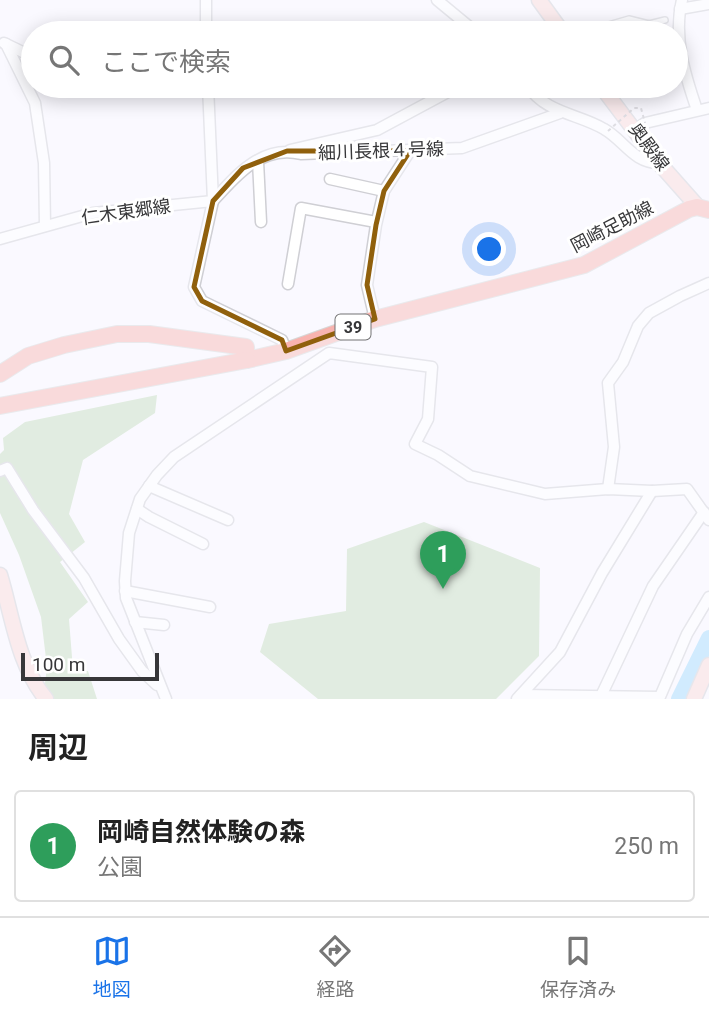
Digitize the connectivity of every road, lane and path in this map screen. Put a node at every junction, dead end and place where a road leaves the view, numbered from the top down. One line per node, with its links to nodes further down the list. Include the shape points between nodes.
1 (206, 0): 7 (street)
2 (539, 0): 9 (street)
3 (442, 2): 8 (street)
4 (709, 4): 5 (street)
5 (681, 5)
6 (665, 20): 10 (lane)
7 (206, 21)
8 (463, 21)
9 (554, 21)
10 (661, 21)
11 (3, 42): 12 (street); 13 (street)
12 (21, 51)
13 (21, 76)
14 (688, 83): 21 (street)
15 (32, 98): 35 (street, via 44,163)
16 (209, 98): 31 (street)
17 (437, 98): 25 (street, via 377,130)
18 (540, 98): 22 (street)
19 (613, 98): 23 (street, 奥殿線)
20 (709, 108): 21 (street)
21 (697, 110): 23 (street)
22 (560, 113): 24 (street); 26 (street, 細川長根４号線, via 470,146)
23 (640, 126): 24 (path, bridge, via 641,108 634,108); 28 (street, 奥殿線)
24 (608, 131): 28 (street, via 638,158)
25 (287, 151): 26 (street, 細川長根４号線); 27 (street, 細川長根４号線)
26 (410, 151): 30 (street)
27 (258, 161): 31 (street, 細川長根４号線, via 243,168); 33 (street)
28 (659, 163): 32 (street, 奥殿線)
29 (330, 179): 30 (street)
30 (384, 191): 34 (street)
31 (213, 201): 35 (street, 仁木東郷線, via 93,214); 41 (street, via 194,286 202,300 282,340)
32 (704, 209): 39 (main road, 岡崎足助線 / 39, via 689,209 584,265)
33 (261, 222)
34 (376, 222): 38 (street, via 301,208); 39 (street, via 367,285)
35 (45, 226): 36 (street, 仁木東郷線)
36 (0, 239)
37 (709, 283): 48 (street, via 649,313 608,383 614,447)
38 (288, 284)
39 (375, 319): 40 (main road, 岡崎足助線 / 39)
40 (329, 336): 41 (main road, 岡崎足助線 / 39); 42 (street)
41 (286, 351): 43 (main road, 岡崎足助線 / 39)
42 (329, 353): 47 (street, via 174,457); 48 (street, via 432,367 428,419 415,444 470,476 545,494)
43 (247, 360): 44 (main road, via 246,347 117,334 28,356); 45 (main road, 岡崎足助線 / 39)
44 (0, 374)
45 (0, 405)
46 (0, 471): 61 (street, via 7,468 84,578 119,639)
47 (149, 486): 50 (street); 52 (street)
48 (608, 488): 49 (street)
49 (653, 491): 51 (street, via 687,489); 63 (street, via 560,652)
50 (137, 509): 53 (street); 55 (street, via 129,533)
51 (707, 516): 62 (street, via 653,586)
52 (228, 520)
53 (203, 544)
54 (0, 575): 66 (street, via 21,655)
55 (125, 591): 57 (street); 58 (street)
56 (709, 597): 65 (street)
57 (210, 607)
58 (135, 622): 59 (street); 61 (street)
59 (164, 625)
60 (709, 665): 64 (street)
61 (160, 687): 67 (street)
62 (601, 696): 63 (street); 65 (street)
63 (519, 697)
64 (699, 697)
65 (659, 698)
66 (46, 699)
67 (166, 699)

